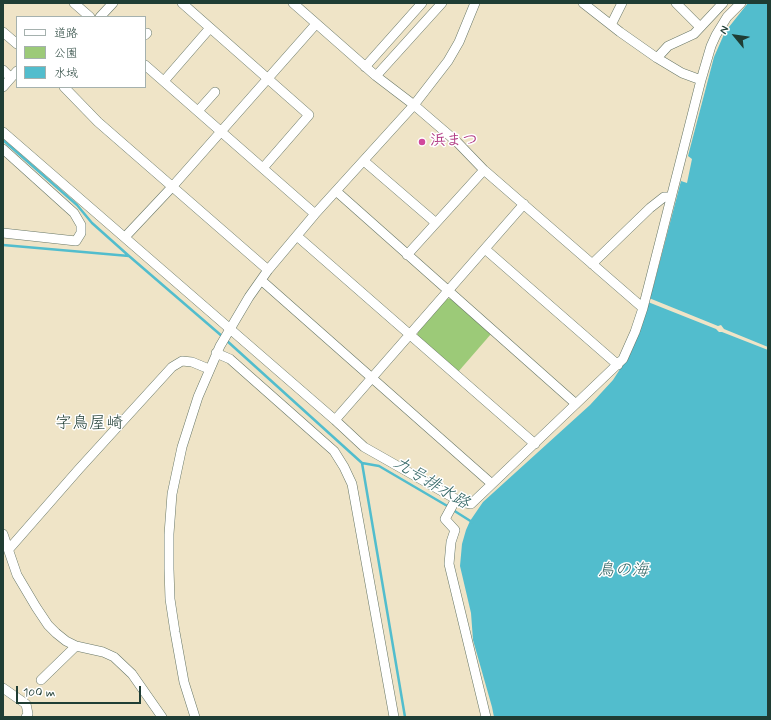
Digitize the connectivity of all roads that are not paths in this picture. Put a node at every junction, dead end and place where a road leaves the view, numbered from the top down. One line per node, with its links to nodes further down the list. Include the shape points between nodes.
1 (74, 3): 13 (street)
2 (113, 3): 14 (street)
3 (182, 3): 18 (street)
4 (293, 3): 15 (street)
5 (422, 3): 23 (street)
6 (442, 3): 26 (street)
7 (475, 3): 33 (street, via 452,55)
8 (583, 3): 16 (street)
9 (622, 3): 16 (street)
10 (676, 3): 17 (street)
11 (741, 3): 28 (street, via 727,17 716,35)
12 (721, 4): 17 (street)
13 (89, 16)
14 (101, 16)
15 (316, 24): 23 (street); 27 (street)
16 (611, 25): 21 (street)
17 (700, 27): 21 (street, via 694,34 668,46)
18 (210, 28): 27 (street); 29 (street)
19 (3, 32): 20 (street)
20 (16, 43)
21 (657, 58): 28 (street, via 682,73)
22 (146, 66): 29 (street)
23 (365, 67): 26 (street)
24 (3, 70): 25 (street)
25 (14, 74): 30 (street)
26 (376, 76): 33 (street)
27 (268, 78): 36 (street); 39 (street, via 309,115)
28 (701, 80): 43 (street)
29 (164, 81): 34 (street)
30 (3, 87)
31 (65, 88): 41 (street, via 98,122)
32 (215, 92): 34 (street)
33 (414, 105): 38 (street); 40 (street, via 457,142)
34 (198, 111): 36 (street)
35 (3, 132): 49 (street)
36 (221, 132): 39 (street); 41 (street)
37 (3, 149): 47 (street, via 74,213 81,225 81,233 76,241)
38 (364, 161): 42 (street); 46 (street)
39 (263, 168): 45 (street)
40 (484, 170): 44 (street); 46 (street)
41 (172, 187): 49 (street); 53 (street)
42 (336, 191): 45 (street); 51 (street)
43 (670, 197): 52 (street, via 664,197 650,208); 56 (street)
44 (524, 204): 50 (street); 52 (street)
45 (315, 214): 48 (street)
46 (436, 223): 51 (street)
47 (3, 233)
48 (297, 236): 53 (street); 58 (street)
49 (125, 237): 57 (street)
50 (485, 249): 55 (street); 60 (street)
51 (407, 254): 55 (street)
52 (592, 264): 56 (street)
53 (268, 270): 54 (street)
54 (261, 280): 57 (street); 62 (street)
55 (448, 291): 58 (street); 63 (street)
56 (643, 308): 60 (street, via 635,332)
57 (228, 331): 59 (street); 64 (street)
58 (409, 335): 62 (street); 65 (street)
59 (218, 350): 61 (street); 76 (street, via 334,451 344,467 352,484)
60 (618, 365): 63 (street)
61 (209, 369): 69 (street, via 182,361 172,367); 75 (street, via 182,447 172,494 169,534 170,599 184,682)
62 (370, 378): 64 (street); 66 (street)
63 (576, 404): 65 (street)
64 (335, 420): 67 (street, via 364,447)
65 (535, 444): 66 (street)
66 (492, 484): 67 (street, via 471,504)
67 (455, 501): 77 (street, via 445,519 455,530 449,564)
68 (3, 534): 69 (street)
69 (9, 549): 70 (street, via 17,575 36,607 56,633)
70 (76, 646): 71 (street); 74 (street, via 114,657 132,674)
71 (41, 680)
72 (3, 688): 73 (street, via 26,704)
73 (26, 717)
74 (161, 717)
75 (195, 717)
76 (394, 717)
77 (486, 717)

